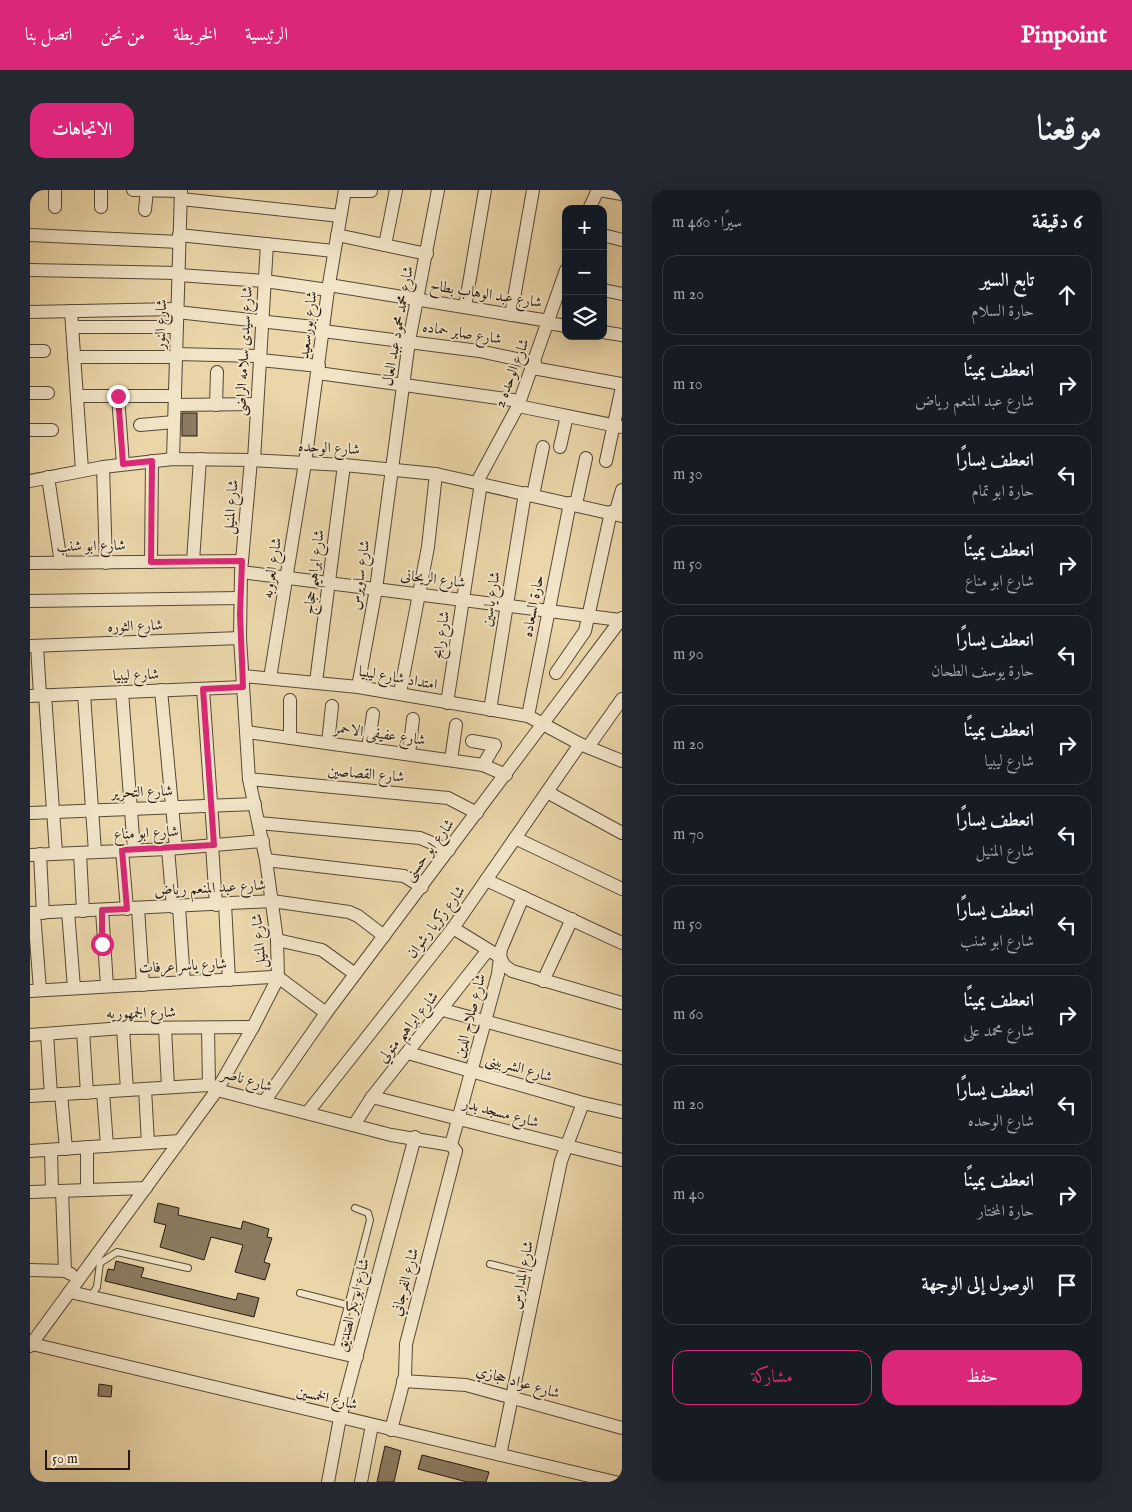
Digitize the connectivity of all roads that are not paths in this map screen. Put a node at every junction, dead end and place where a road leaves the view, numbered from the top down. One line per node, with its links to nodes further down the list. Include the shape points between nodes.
1 (56, 190): 15 (street)
2 (102, 190): 16 (street)
3 (133, 190): 4 (street)
4 (147, 190): 12 (street); 17 (street)
5 (345, 190): 11 (street); 18 (street, شارع بورسعيد)
6 (396, 190): 25 (street)
7 (438, 190): 27 (street, شارع محمد محمود عبد العال)
8 (485, 190): 36 (street)
9 (533, 190): 40 (street)
10 (599, 190): 13 (street); 14 (street)
11 (371, 191)
12 (181, 193): 18 (street); 22 (street, شارع النور)
13 (622, 194)
14 (591, 205)
15 (55, 207)
16 (101, 207)
17 (145, 210)
18 (340, 216): 20 (street, شارع بورسعيد)
19 (30, 235): 22 (street)
20 (337, 235): 25 (street); 26 (street, شارع بورسعيد)
21 (607, 237): 23 (street)
22 (179, 238): 24 (street); 29 (street, شارع النور)
23 (622, 240)
24 (267, 244): 26 (street); 30 (street, شارع سيدى سلامه الراضى)
25 (384, 245): 27 (street)
26 (334, 251): 32 (street, شارع بورسعيد)
27 (427, 254): 35 (street, شارع محمد محمود عبد العال)
28 (30, 270): 29 (street, شارع عبد الوهاب بطاح)
29 (178, 274): 30 (street, شارع عبد الوهاب بطاح); 37 (street, شارع النور)
30 (265, 281): 32 (street, شارع عبد الوهاب بطاح); 41 (street, شارع سيدى سلامه الراضى)
31 (562, 285): 42 (street, شارع الوحده 2)
32 (328, 288): 35 (street, شارع عبد الوهاب بطاح); 46 (street, شارع بورسعيد)
33 (607, 291): 34 (street)
34 (622, 294)
35 (418, 300): 36 (street, شارع عبد الوهاب بطاح); 49 (street, شارع محمد محمود عبد العال)
36 (465, 307): 40 (street, شارع عبد الوهاب بطاح)
37 (177, 310): 38 (street, شارع صابر حماده); 41 (street, شارع صابر حماده); 45 (street, شارع النور)
38 (71, 311): 39 (street, شارع صابر حماده); 44 (street)
39 (30, 312)
40 (511, 315): 42 (street, شارع عبد الوهاب بطاح)
41 (262, 321): 46 (street, شارع صابر حماده); 54 (street, شارع سيدى سلامه الراضى)
42 (548, 322): 43 (street, شارع عبد الوهاب بطاح); 55 (street, شارع الوحده 2)
43 (562, 325)
44 (72, 327): 45 (street); 53 (street)
45 (177, 327): 52 (street, شارع النور)
46 (323, 330): 49 (street, شارع صابر حماده); 56 (street, شارع بورسعيد)
47 (607, 333): 48 (street)
48 (622, 335)
49 (409, 342): 55 (street, شارع صابر حماده, via 479,351); 58 (street, شارع محمد محمود عبد العال)
50 (30, 351): 51 (street)
51 (44, 351)
52 (176, 355): 53 (street); 54 (street); 64 (street, شارع النور)
53 (74, 357): 62 (street)
54 (260, 358): 56 (street); 65 (street, شارع سيدى سلامه الراضى)
55 (534, 365): 59 (street, شارع صابر حماده); 66 (street, شارع الوحده 2)
56 (319, 370): 58 (street); 82 (street, شارع بورسعيد)
57 (217, 372): 67 (street)
58 (404, 385): 66 (street); 86 (street, شارع محمد محمود عبد العال)
59 (622, 385): 71 (street)
60 (30, 393): 61 (street)
61 (48, 393)
62 (77, 396): 63 (street); 87 (street)
63 (118, 396): 64 (street); 83 (street)
64 (175, 401): 67 (street); 69 (street, شارع النور)
65 (258, 404): 67 (street); 79 (street, شارع سيدى سلامه الراضى)
66 (519, 404): 68 (street); 91 (street, شارع الوحده 2)
67 (216, 405)
68 (567, 416): 71 (street); 75 (street)
69 (174, 422): 70 (street); 77 (street, شارع النور)
70 (140, 425)
71 (618, 426): 81 (street)
72 (30, 430): 73 (street)
73 (52, 430)
74 (543, 447): 93 (street, شارع ياسين)
75 (560, 448)
76 (586, 458): 94 (street, حارة السعاده)
77 (173, 459): 78 (street, شارع الوحده); 80 (street, شارع الوحده)
78 (200, 459): 79 (street, شارع الوحده); 97 (street)
79 (253, 460): 82 (street, شارع الوحده); 101 (street, شارع المنيل)
80 (152, 461): 83 (street, شارع الوحده); 96 (street)
81 (606, 461)
82 (305, 463): 84 (street, شارع الوحده); 102 (street, شارع العروبه)
83 (123, 464): 85 (street, شارع الوحده)
84 (344, 465): 86 (street, شارع الوحده); 103 (street, شارع ابراهيم حجاج)
85 (104, 466): 87 (street, شارع الوحده); 100 (street)
86 (391, 468): 88 (street, شارع الوحده); 104 (street, شارع ساويرس)
87 (82, 470): 89 (street, شارع الوحده)
88 (436, 474): 91 (street, شارع الوحده); 105 (street, via 430,537)
89 (48, 477): 90 (street, شارع الوحده); 99 (street)
90 (30, 481)
91 (479, 483): 93 (street, شارع الوحده); 107 (street, شارع رابح)
92 (622, 490): 95 (street)
93 (529, 494): 94 (street, شارع الوحده); 109 (street, شارع ياسين)
94 (573, 504): 95 (street, شارع الوحده); 110 (street, حارة السعاده)
95 (616, 514): 111 (street)
96 (151, 562): 97 (street, شارع ابو شنب); 100 (street, شارع ابو شنب)
97 (193, 562): 101 (street, شارع ابو شنب)
98 (30, 563): 99 (street, شارع ابو شنب)
99 (61, 563): 100 (street, شارع ابو شنب)
100 (106, 563)
101 (242, 566): 102 (street, شارع الريحانى); 106 (street, شارع المنيل)
102 (287, 578): 103 (street, شارع الريحانى); 116 (street, شارع العروبه)
103 (329, 583): 104 (street, شارع الريحانى); 118 (street, شارع ابراهيم حجاج)
104 (376, 589): 105 (street, شارع الريحانى); 119 (street, شارع ساويرس)
105 (419, 594): 107 (street, شارع الريحانى); 123 (street)
106 (240, 598): 108 (street); 113 (street, شارع المنيل)
107 (463, 600): 109 (street, شارع الريحانى); 128 (street, شارع رابح)
108 (30, 601)
109 (506, 605): 110 (street, شارع الريحانى); 130 (street, شارع ياسين)
110 (548, 610): 111 (street, شارع الريحانى); 132 (street, حارة السعاده)
111 (589, 615): 112 (street, شارع الريحانى); 115 (street, via 579,643)
112 (621, 619): 135 (street, شارع ابو حسنى)
113 (240, 638): 114 (street, شارع الثوره); 117 (street, شارع المنيل)
114 (33, 646): 125 (street)
115 (556, 673)
116 (270, 678): 117 (street, امتداد شارع ليبيا); 118 (street, امتداد شارع ليبيا)
117 (243, 682): 120 (street, شارع ليبيا); 136 (street, شارع المنيل)
118 (316, 682): 119 (street, امتداد شارع ليبيا)
119 (358, 686): 123 (street, امتداد شارع ليبيا)
120 (203, 689): 121 (street, شارع ليبيا); 150 (street)
121 (161, 690): 122 (street, شارع ليبيا); 151 (street)
122 (122, 692): 124 (street, شارع ليبيا); 152 (street)
123 (400, 693): 128 (street, امتداد شارع ليبيا)
124 (84, 694): 125 (street, شارع ليبيا); 153 (street)
125 (38, 695): 154 (street)
126 (622, 699): 140 (street, شارع زكريا رشوان)
127 (290, 700): 137 (street)
128 (446, 703): 130 (street, امتداد شارع ليبيا)
129 (332, 706): 139 (street)
130 (490, 710): 132 (street, امتداد شارع ليبيا)
131 (373, 714): 141 (street)
132 (528, 716): 135 (street, امتداد شارع ليبيا)
133 (413, 719): 142 (street)
134 (456, 725): 143 (street)
135 (544, 726): 140 (street, امتداد شارع ليبيا); 146 (street, شارع ابو حسنى)
136 (247, 732): 137 (street, شارع عفيفى الاحمر); 147 (street, شارع المنيل)
137 (290, 738): 139 (street, شارع عفيفى الاحمر)
138 (472, 741): 145 (street, via 495,745)
139 (328, 743): 141 (street, شارع عفيفى الاحمر)
140 (584, 745): 144 (street, امتداد شارع ليبيا); 148 (street, شارع زكريا رشوان)
141 (368, 748): 142 (street, شارع عفيفى الاحمر)
142 (409, 754): 143 (street, شارع عفيفى الاحمر)
143 (452, 760): 145 (street, شارع عفيفى الاحمر)
144 (622, 761)
145 (483, 765): 146 (street, شارع عفيفى الاحمر)
146 (506, 775): 156 (street, شارع ابو حسنى)
147 (249, 779): 149 (street, شارع المنيل); 156 (street, شارع القصاصين, via 448,798)
148 (547, 792): 158 (street); 159 (street, شارع زكريا رشوان)
149 (256, 804): 150 (street, شارع التحرير); 157 (street, شارع المنيل)
150 (210, 806): 151 (street, شارع التحرير); 161 (street)
151 (172, 807): 152 (street, شارع التحرير); 162 (street)
152 (130, 809): 153 (street, شارع التحرير); 163 (street)
153 (92, 810): 154 (street, شارع التحرير); 166 (street)
154 (54, 812): 155 (street, شارع التحرير); 168 (street)
155 (30, 813)
156 (477, 813): 164 (street, شارع ابو حسنى)
157 (259, 823): 160 (street, شارع المنيل); 164 (street, via 420,838)
158 (622, 833)
159 (515, 838): 170 (street, شارع زكريا رشوان); 172 (street)
160 (263, 841): 161 (street, شارع ابو مناع); 169 (street, شارع المنيل)
161 (213, 845): 162 (street, شارع ابو مناع); 175 (street)
162 (172, 848): 163 (street, شارع ابو مناع); 176 (street)
163 (128, 850): 166 (street, شارع ابو مناع); 177 (street)
164 (450, 850): 171 (street, شارع ابو حسنى)
165 (80, 852): 166 (street, شارع ابو مناع); 168 (street, شارع ابو مناع); 180 (street)
166 (95, 852)
167 (35, 854): 168 (street, شارع ابو مناع); 181 (street)
168 (56, 854)
169 (266, 860): 171 (street, via 404,876); 174 (street, شارع المنيل)
170 (486, 880): 173 (street); 183 (street, شارع زكريا رشوان)
171 (422, 887): 184 (street, شارع ابو حسنى)
172 (622, 889)
173 (523, 896): 182 (street); 188 (street, شارع صلاح الدين)
174 (272, 901): 175 (street, شارع عبد المنعم رياض); 184 (street, شارع عبد المنعم رياض, via 349,912); 185 (street, شارع المنيل)
175 (220, 905): 176 (street, شارع عبد المنعم رياض); 191 (street)
176 (176, 907): 177 (street, شارع عبد المنعم رياض); 193 (street)
177 (133, 909): 178 (street, شارع عبد المنعم رياض); 194 (street)
178 (102, 910): 180 (street, شارع عبد المنعم رياض); 195 (street)
179 (68, 911): 180 (street, شارع عبد المنعم رياض); 181 (street, شارع عبد المنعم رياض); 196 (street)
180 (83, 911)
181 (36, 913): 197 (street)
182 (572, 919): 186 (street); 192 (street)
183 (453, 928): 187 (street); 223 (street, شارع زكريا رشوان)
184 (384, 936): 189 (street, شارع ابو حسنى)
185 (277, 940): 189 (street, via 322,950); 190 (street, شارع المنيل)
186 (622, 943)
187 (488, 950): 188 (street); 199 (street, شارع ابراهيم متولي)
188 (500, 957): 192 (street, via 512,971); 201 (street, شارع صلاح الدين)
189 (355, 974): 200 (street, شارع ابو حسنى)
190 (278, 978): 191 (street, شارع ياسر عرفات); 200 (street); 205 (street, شارع المنيل)
191 (229, 980): 193 (street, شارع ياسر عرفات)
192 (544, 981): 198 (street)
193 (184, 982): 194 (street, شارع ياسر عرفات)
194 (143, 985): 195 (street, شارع ياسر عرفات)
195 (107, 986): 196 (street, شارع ياسر عرفات)
196 (74, 988): 197 (street, شارع ياسر عرفات)
197 (35, 990)
198 (622, 1003)
199 (443, 1010): 201 (street); 209 (street, شارع ابراهيم متولي)
200 (326, 1013): 221 (street, شارع ابو حسنى)
201 (485, 1021): 210 (street); 211 (street, شارع صلاح الدين)
202 (123, 1028): 203 (street, شارع الجمهوريه); 206 (street, شارع الجمهوريه); 215 (street)
203 (165, 1028): 204 (street, شارع الجمهوريه); 212 (street)
204 (208, 1028): 205 (street, شارع الجمهوريه); 213 (street)
205 (253, 1028): 213 (street, شارع المنيل)
206 (83, 1031): 207 (street, شارع الجمهوريه); 217 (street)
207 (46, 1034): 208 (street, شارع الجمهوريه); 218 (street)
208 (30, 1035)
209 (408, 1053): 211 (street, شارع الشربينى); 220 (street, شارع ابراهيم متولي)
210 (622, 1058)
211 (472, 1071): 222 (street, شارع الشربينى); 225 (street, شارع صلاح الدين)
212 (168, 1087): 213 (street, شارع ناصر); 214 (street, شارع ناصر)
213 (213, 1087): 221 (street, شارع ناصر); 228 (street, شارع المنيل)
214 (146, 1089): 215 (street, شارع ناصر); 229 (street)
215 (127, 1090): 216 (street, شارع ناصر)
216 (103, 1092): 217 (street, شارع ناصر); 231 (street)
217 (87, 1093): 218 (street, شارع ناصر)
218 (56, 1095): 219 (street, شارع ناصر); 234 (street)
219 (30, 1096)
220 (372, 1097): 225 (street, شارع مسجد بدر); 226 (street, شارع ابراهيم متولي)
221 (264, 1102): 223 (street, شارع ناصر)
222 (583, 1103): 224 (street, شارع الشربينى); 233 (street, شارع المدارس)
223 (308, 1112): 226 (street, شارع ناصر)
224 (622, 1112)
225 (458, 1119): 230 (street, شارع صلاح الدين); 233 (street, شارع مسجد بدر)
226 (354, 1125): 227 (street, شارع ناصر, via 391,1135)
227 (415, 1137): 230 (street, شارع ناصر); 255 (street, شارع ابو بكر الصديق)
228 (180, 1141): 229 (street); 238 (street, شارع المنيل)
229 (148, 1143): 231 (street)
230 (451, 1145): 256 (street, شارع الفرجاني, via 456,1151 406,1344)
231 (107, 1146): 232 (street)
232 (87, 1147): 234 (street); 239 (street)
233 (565, 1147): 237 (street, شارع مسجد بدر); 247 (street, شارع المدارس)
234 (66, 1149): 235 (street)
235 (51, 1150): 236 (street); 240 (street)
236 (30, 1151)
237 (622, 1160)
238 (146, 1188): 239 (street); 248 (street, شارع المنيل)
239 (87, 1190): 240 (street)
240 (57, 1191): 241 (street); 246 (street)
241 (30, 1192)
242 (355, 1208): 252 (lane, via 368,1213 370,1220)
243 (490, 1264): 247 (lane)
244 (188, 1268): 251 (lane, via 117,1252 100,1263 97,1287)
245 (30, 1270): 246 (street)
246 (65, 1271): 248 (street)
247 (538, 1276): 257 (street, شارع المدارس)
248 (78, 1281): 249 (street, شارع المنيل)
249 (70, 1292): 251 (street); 253 (street, شارع المنيل)
250 (300, 1293): 252 (lane)
251 (91, 1296): 254 (street)
252 (348, 1305): 254 (lane)
253 (31, 1345): 258 (street, شارع الخمسين)
254 (336, 1352): 255 (street)
255 (357, 1357): 258 (street, شارع ابو بكر الصديق)
256 (403, 1381): 257 (street, شارع عواد حجازي, via 460,1384); 261 (street, شارع الفرجاني)
257 (513, 1399): 260 (street, شارع عواد حجازي); 262 (street, شارع المدارس)
258 (340, 1418): 259 (street, شارع الخمسين); 263 (street, شارع ابو بكر الصديق)
259 (372, 1425): 261 (street, شارع الخمسين); 264 (street)
260 (622, 1428)
261 (391, 1430): 262 (street, شارع الخمسين)
262 (500, 1455): 265 (street, شارع الخمسين)
263 (328, 1482)
264 (361, 1482)
265 (616, 1482)

